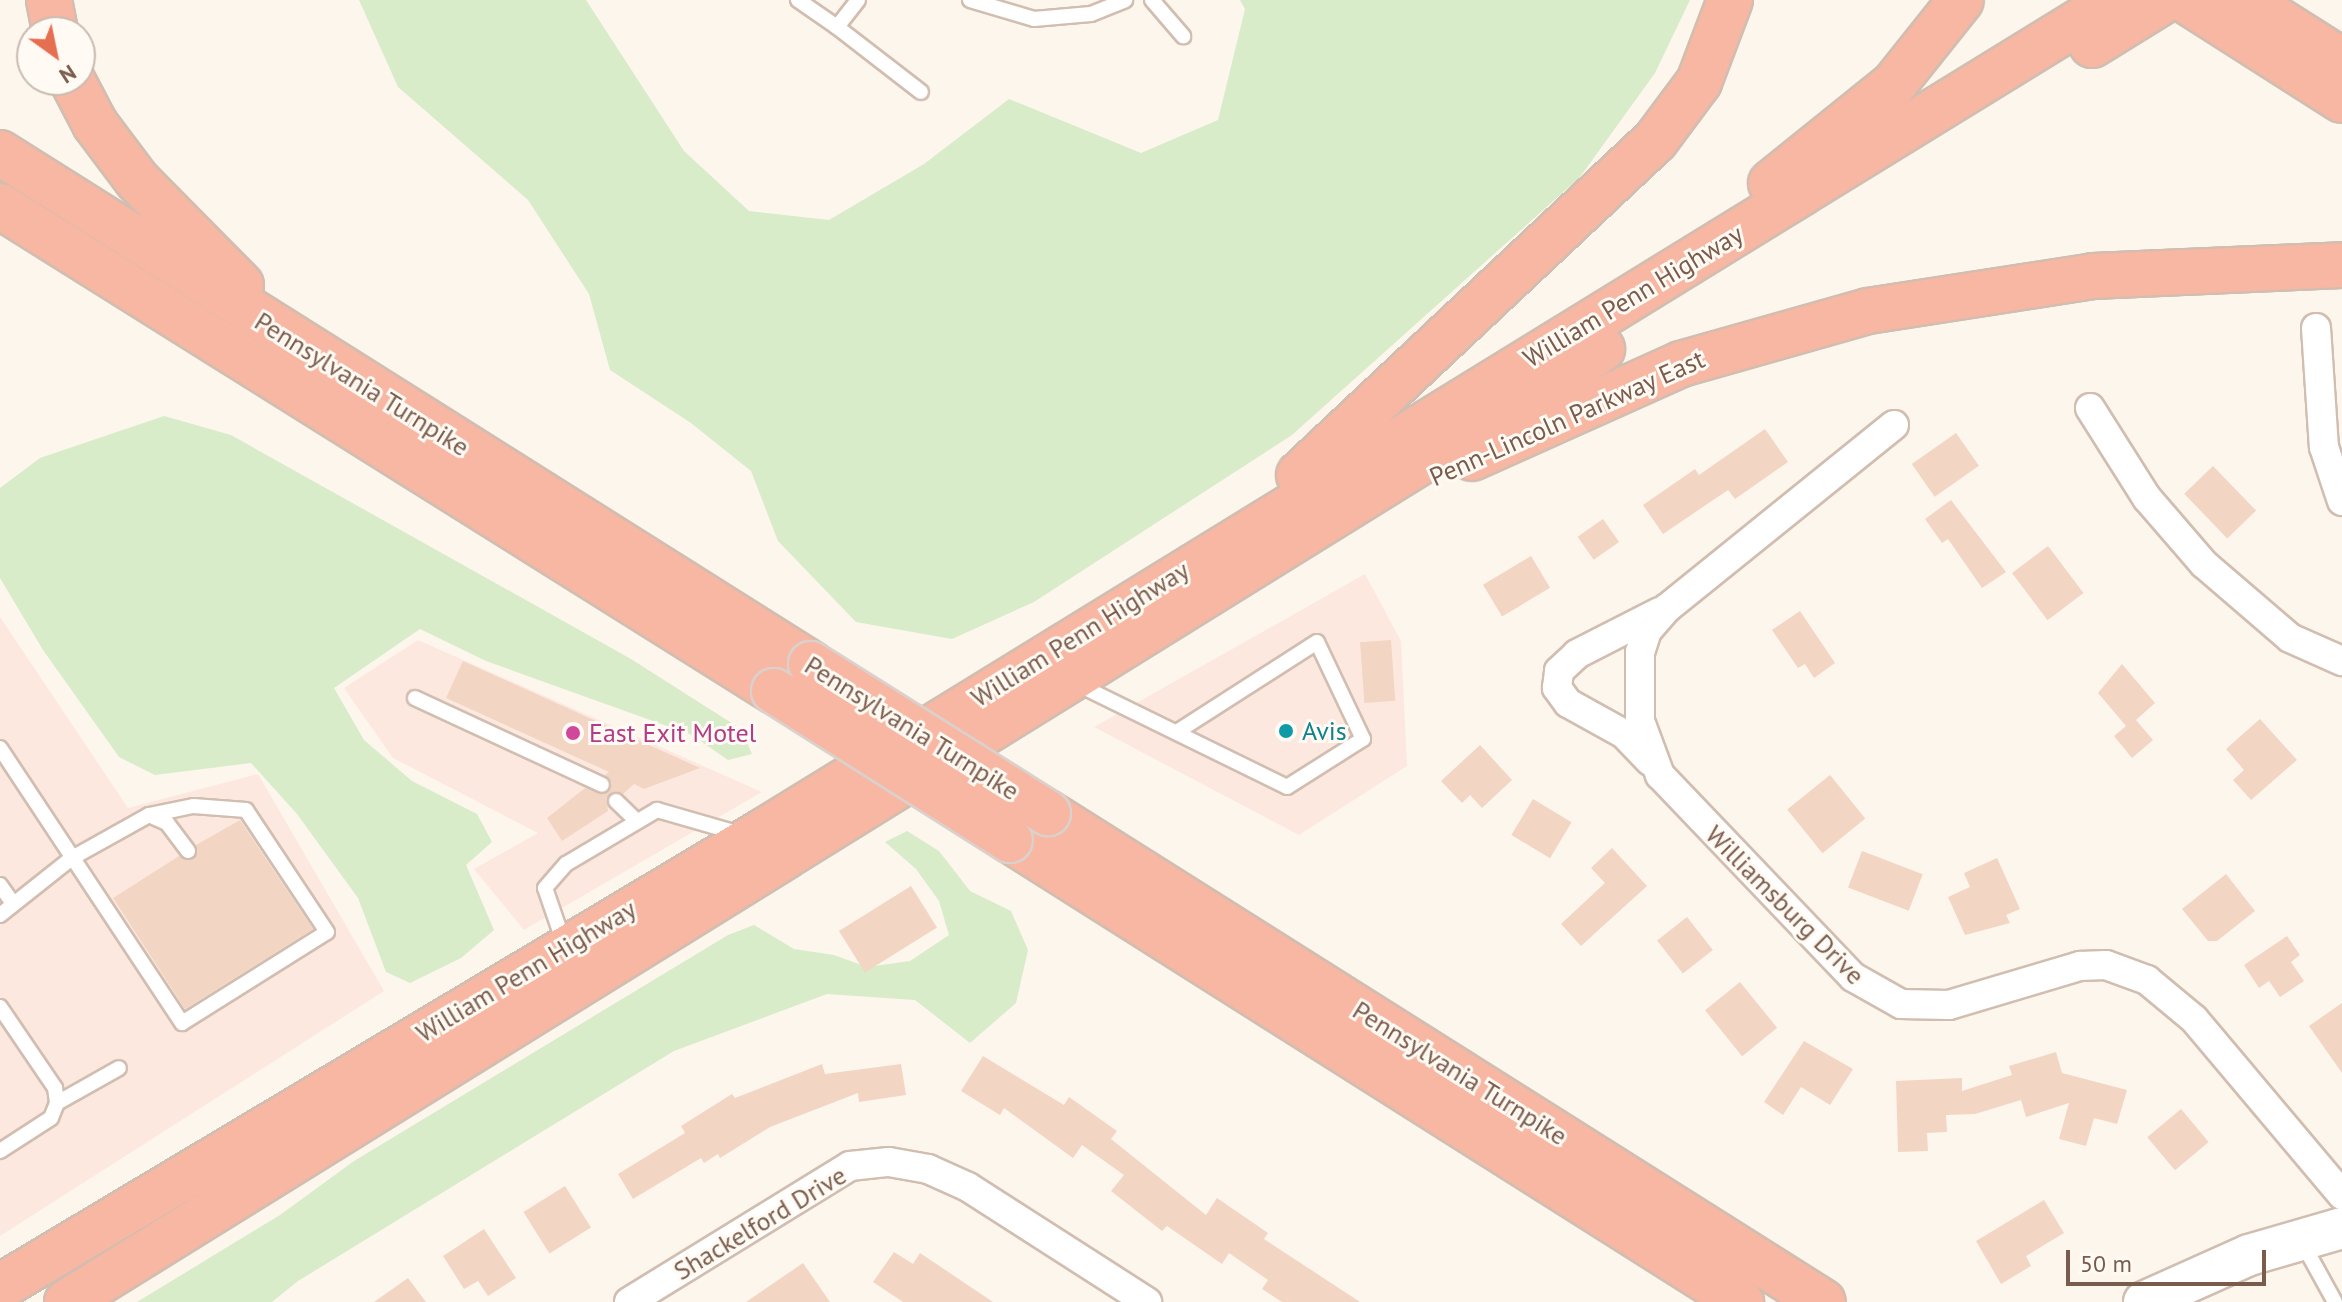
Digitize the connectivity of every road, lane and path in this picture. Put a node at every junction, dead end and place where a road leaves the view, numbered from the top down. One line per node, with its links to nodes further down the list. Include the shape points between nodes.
1 (798, 0): 12 (lane)
2 (858, 0): 12 (lane)
3 (970, 0): 4 (lane, via 1034,19 1091,14)
4 (1125, 0)
5 (1152, 0): 13 (lane)
6 (1730, 0): 28 (highway, via 1699,82 1655,141 1324,452)
7 (1961, 0): 24 (highway, Penn-Lincoln Parkway East, via 1918,58 1844,129)
8 (2115, 0): 24 (highway, William Penn Highway)
9 (2165, 0): 27 (highway, William Penn Highway)
10 (2185, 0): 11 (highway)
11 (2244, 12): 14 (highway); 17 (highway)
12 (837, 27): 15 (lane)
13 (1183, 36)
14 (2342, 61)
15 (921, 92)
16 (80, 96): 22 (highway, via 137,180)
17 (2342, 100)
18 (0, 153): 22 (highway, Pennsylvania Turnpike)
19 (0, 206): 58 (highway, Pennsylvania Turnpike, bridge)
20 (2342, 265): 27 (highway, Penn-Lincoln Parkway East, via 2162,271 2018,284 1868,311 1728,349 1602,397)
21 (2316, 328): 26 (street, via 2324,447)
22 (302, 346): 59 (highway, Pennsylvania Turnpike, bridge)
23 (2090, 408): 30 (street, via 2147,498 2204,564 2290,638)
24 (1416, 425): 28 (highway, William Penn Highway)
25 (1894, 425): 29 (street, Williamsburg Drive)
26 (2342, 501)
27 (1279, 550): 31 (highway, William Penn Highway)
28 (1204, 557): 40 (highway, William Penn Highway)
29 (1667, 608): 35 (street, Williamsburg Drive, via 1647,631 1638,684 1640,721); 35 (street, via 1577,654 1559,671 1557,688 1568,703 1624,734)
30 (2342, 661)
31 (1069, 680): 33 (lane); 55 (highway, William Penn Highway)
32 (415, 698): 36 (lane, via 587,773)
33 (1177, 732): 33 (lane, via 1287,787 1363,739 1317,642)
34 (0, 748): 42 (lane)
35 (1660, 775): 51 (street, Williamsburg Drive, via 1853,977 1888,998 1949,1005 2080,966 2106,965 2147,980 2194,1019)
36 (602, 785)
37 (616, 801): 39 (lane)
38 (149, 815): 41 (lane, via 167,823); 42 (lane); 42 (lane, via 193,806 246,810 327,932 182,1023)
39 (637, 821): 40 (lane, via 657,810); 46 (lane, via 548,880 547,906)
40 (752, 837): 46 (highway, William Penn Highway)
41 (188, 851)
42 (72, 858): 44 (lane)
43 (0, 885): 44 (lane)
44 (11, 901): 45 (lane)
45 (0, 915)
46 (565, 947): 54 (highway, William Penn Highway)
47 (0, 1007): 49 (lane, via 55,1088)
48 (119, 1068): 49 (lane)
49 (57, 1103): 50 (lane, via 51,1118)
50 (0, 1151)
51 (2342, 1195)
52 (2342, 1228): 53 (main road)
53 (2301, 1240): 60 (main road, via 2249,1255); 61 (lane)
54 (0, 1287)
55 (67, 1302)
56 (629, 1302): 57 (street, Shackelford Drive, via 850,1166 889,1162 928,1169 968,1187)
57 (1147, 1302)
58 (1741, 1302)
59 (1823, 1302)
60 (2144, 1302)
61 (2335, 1302)

